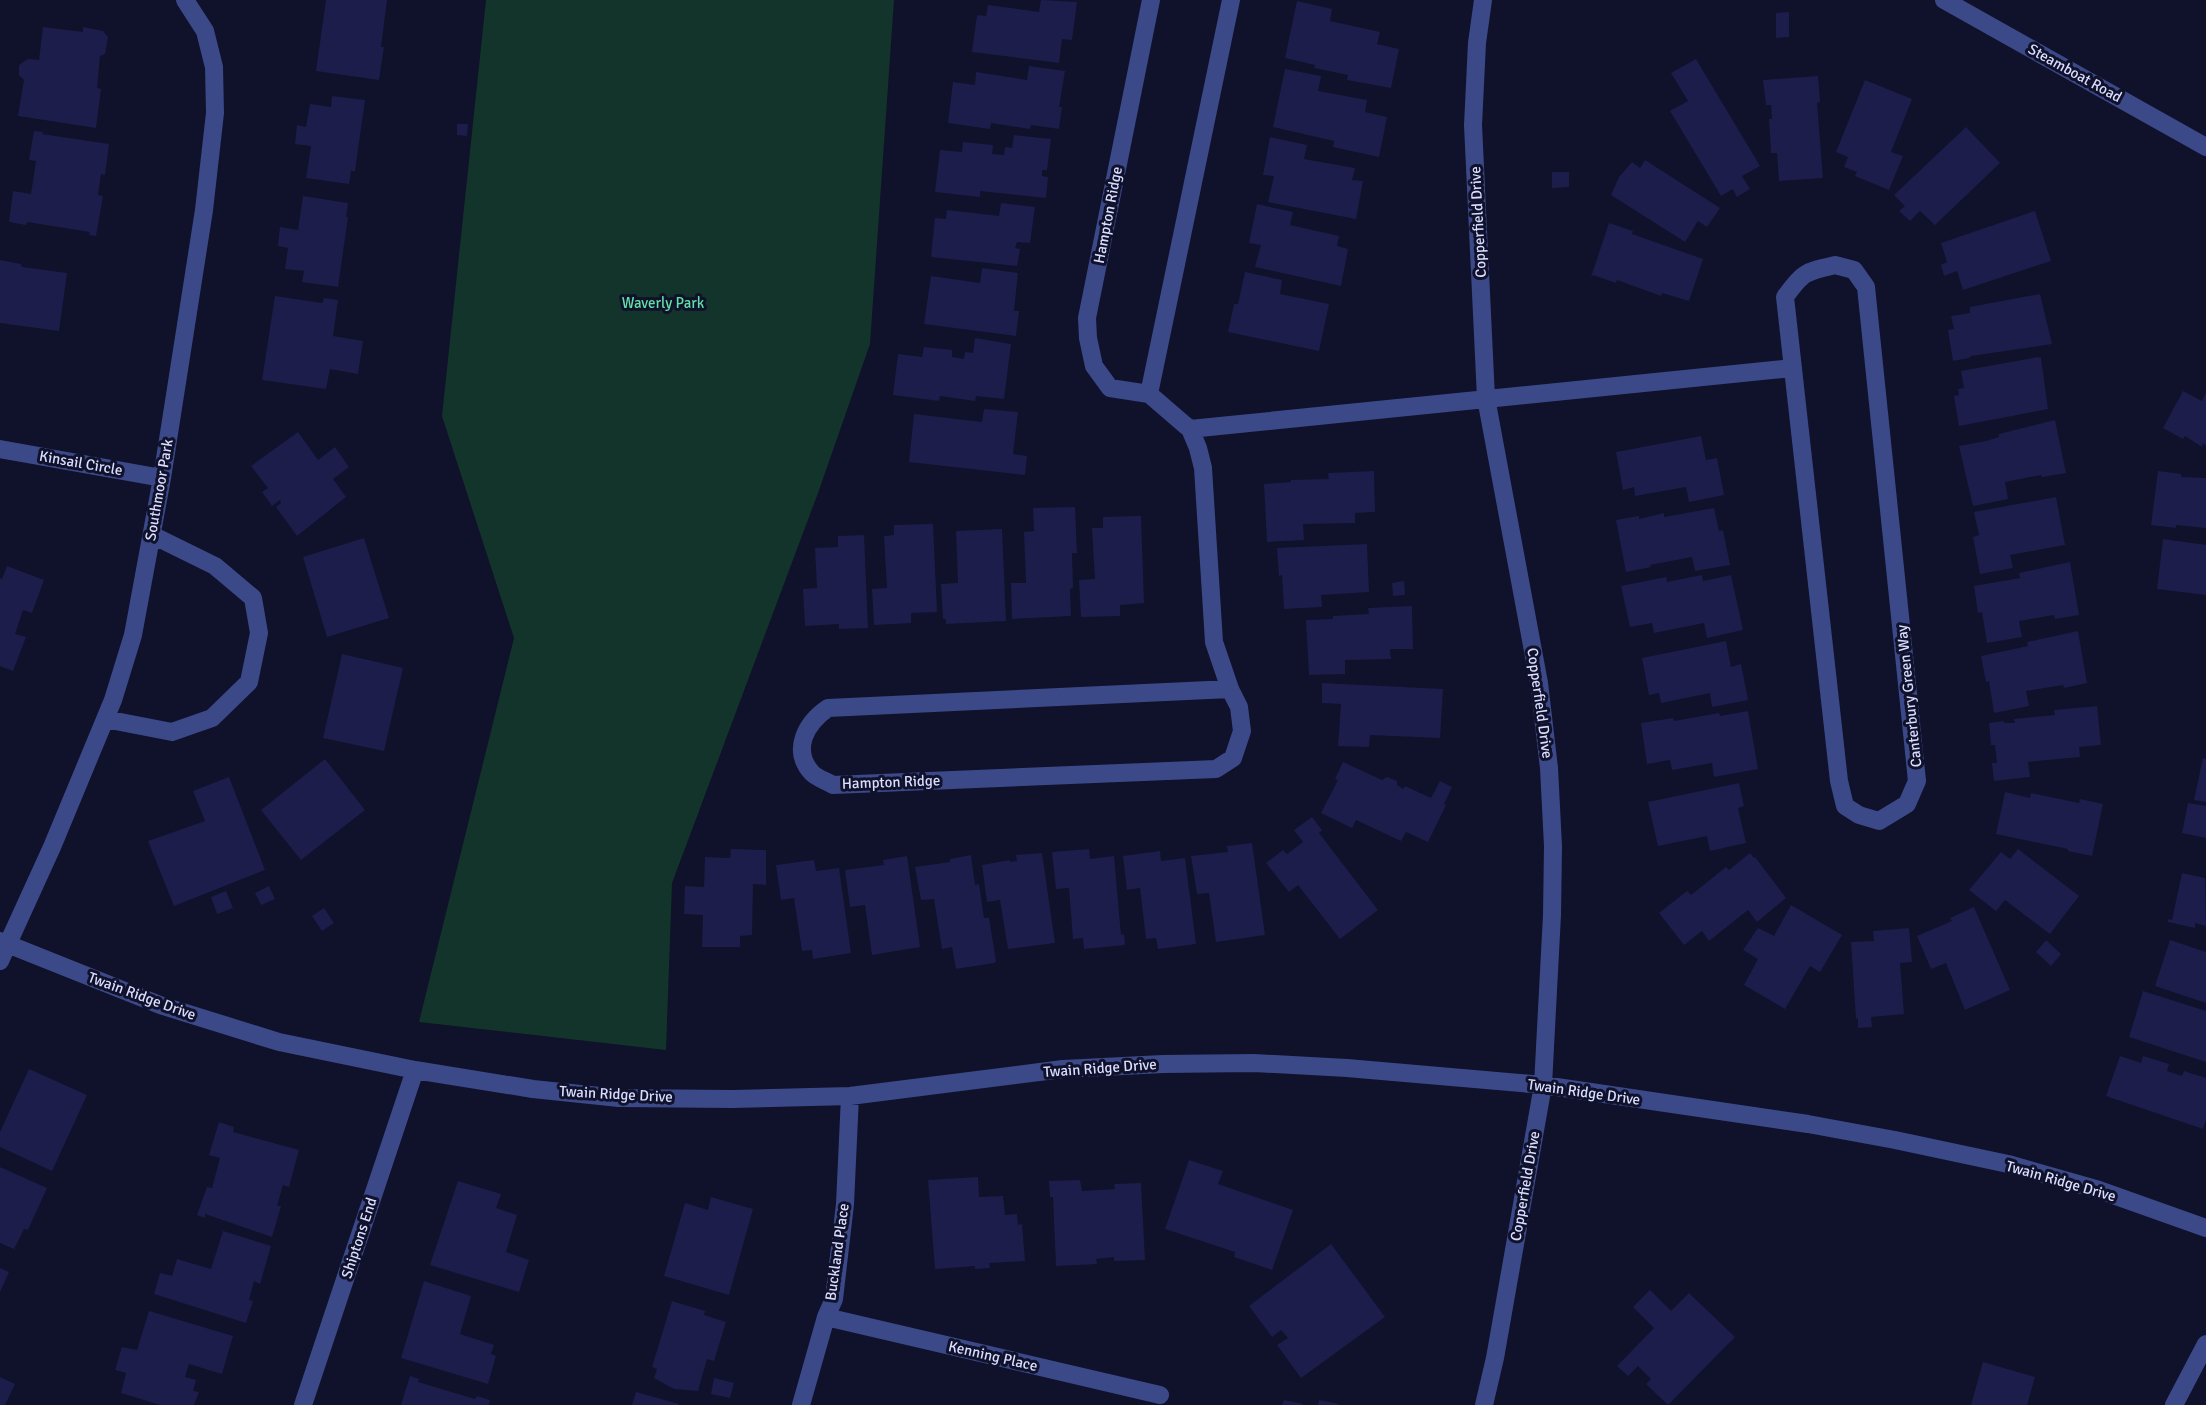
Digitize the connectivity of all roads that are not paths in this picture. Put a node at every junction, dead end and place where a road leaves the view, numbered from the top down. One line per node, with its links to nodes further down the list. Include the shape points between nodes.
1 (185, 0): 12 (street, Southmoor Park, via 204,32 214,67 215,113 204,210)
2 (1151, 0): 8 (street, Hampton Ridge, via 1087,318 1094,366 1110,388)
3 (1231, 0): 8 (street)
4 (1483, 0): 9 (street, Copperfield Drive, via 1473,125)
5 (1944, 0): 6 (street, Steamboat Road)
6 (2206, 147)
7 (1793, 368): 7 (street, Canterbury Green Way, via 1839,781 1845,806 1880,821 1907,804 1917,781 1866,287 1854,270 1835,265 1816,269 1800,277 1785,297); 9 (street)
8 (1149, 394): 10 (street, Hampton Ridge)
9 (1486, 398): 10 (street); 19 (street, Copperfield Drive, via 1539,683 1549,768 1552,915)
10 (1190, 429): 14 (street, Hampton Ridge, via 1203,468 1214,642)
11 (0, 449): 12 (street, Kinsail Circle)
12 (162, 478): 13 (street, Southmoor Park)
13 (152, 535): 15 (street, Southmoor Park, via 133,635); 15 (street, via 215,566 253,598 259,633 249,682 212,718 172,732)
14 (1230, 689): 14 (street, Hampton Ridge, via 828,708 813,718 804,738 802,759 813,775 833,785 1216,769 1233,758 1242,731 1239,707)
15 (105, 719): 16 (street, Southmoor Park, via 52,847)
16 (4, 943): 17 (street, Southmoor Park); 18 (street, Twain Ridge Drive, via 160,1005 279,1042)
17 (0, 962)
18 (415, 1070): 20 (street, Twain Ridge Drive, via 619,1098); 25 (street, Shiptons End)
19 (1543, 1085): 20 (street, Twain Ridge Drive, via 1347,1068 1163,1064 1063,1069); 21 (street, Twain Ridge Drive, via 1808,1124 2008,1164); 27 (street, Copperfield Drive)
20 (850, 1096): 22 (street, Buckland Place, via 845,1204 834,1299)
21 (2206, 1228)
22 (826, 1317): 24 (street, Kenning Place); 26 (street, Buckland Place)
23 (2206, 1344): 28 (street)
24 (1160, 1395)
25 (303, 1405)
26 (801, 1405)
27 (1484, 1405)
28 (2174, 1405)

